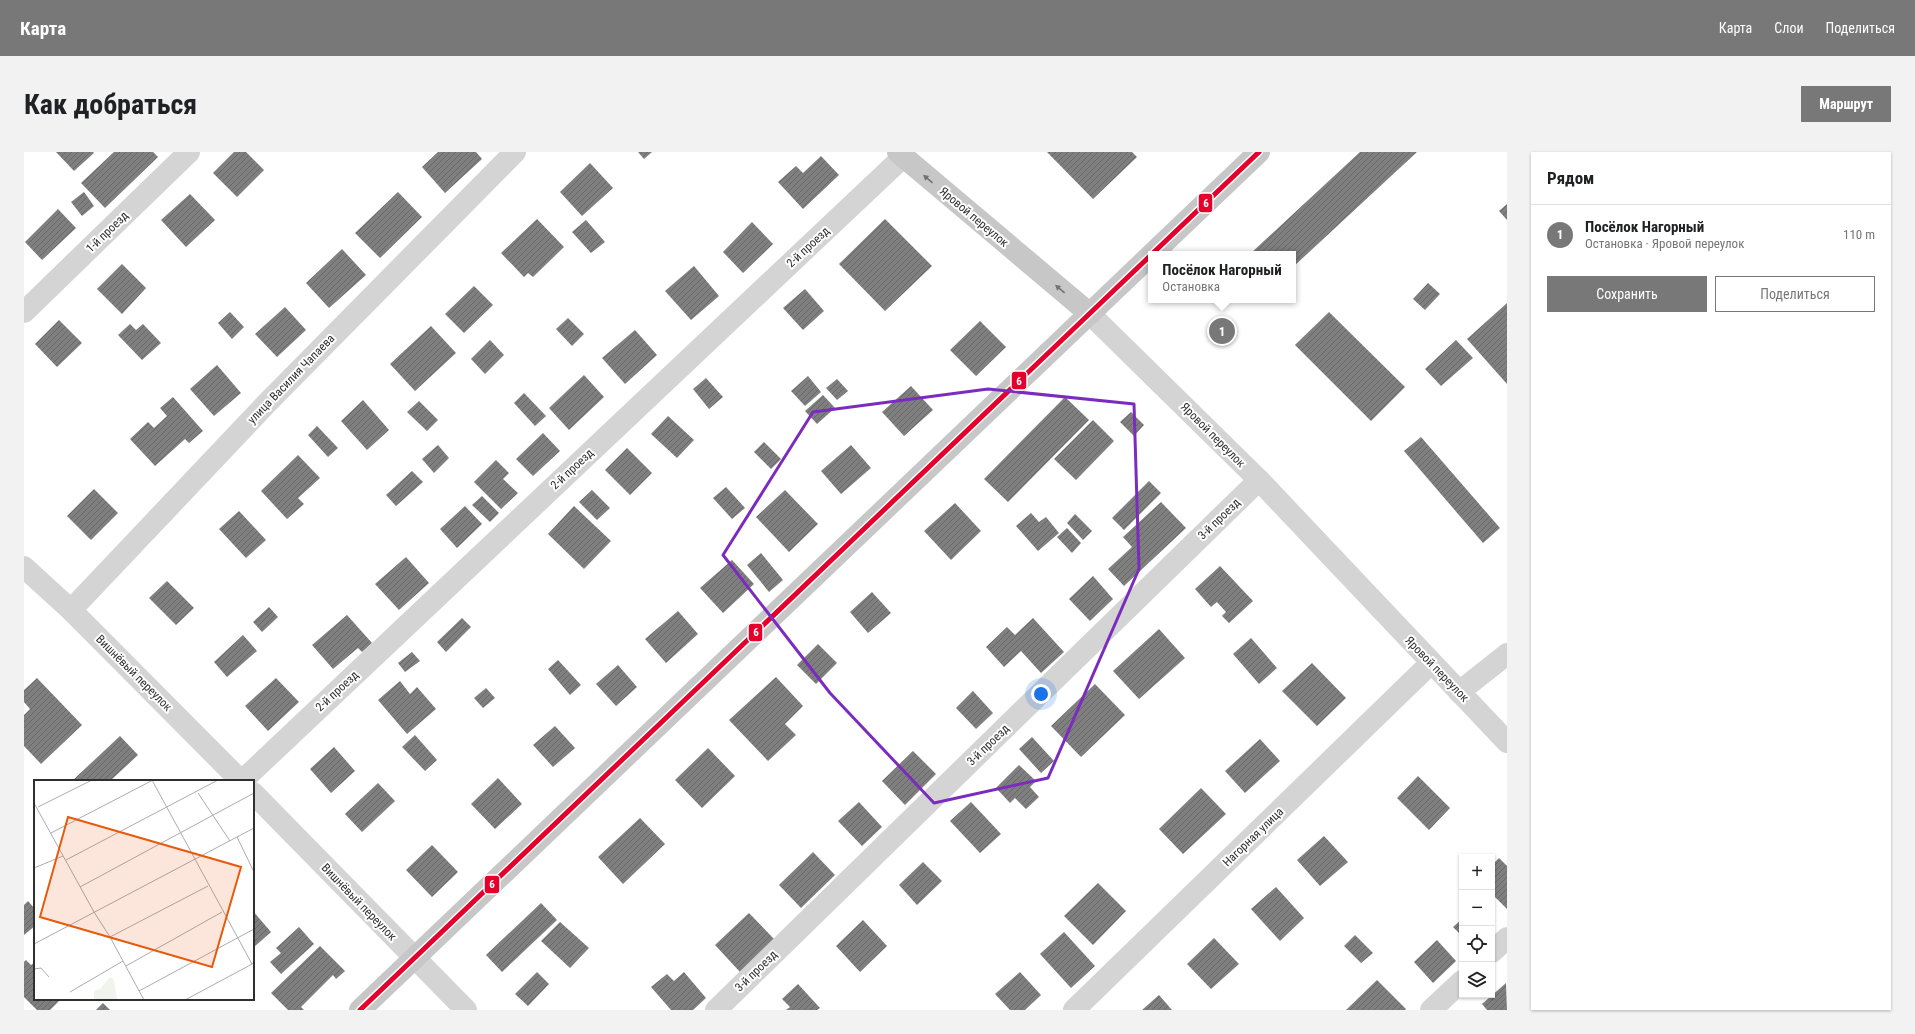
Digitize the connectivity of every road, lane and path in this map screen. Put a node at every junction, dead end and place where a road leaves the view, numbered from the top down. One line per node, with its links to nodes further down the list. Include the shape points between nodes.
1 (189, 152): 7 (street, 1-й проезд)
2 (515, 152): 11 (street, улица Василия Чапаева, via 268,402)
3 (1259, 152): 5 (main road)
4 (900, 155): 8 (main road, Яровой переулок, one-way to 4); 17 (street, 2-й проезд)
5 (1156, 251)
6 (1148, 259): 8 (main road)
7 (24, 312)
8 (1090, 314): 9 (street, Яровой переулок); 21 (main road)
9 (1259, 480): 13 (street, Яровой переулок); 25 (street, 3-й проезд)
10 (24, 567): 11 (street, Вишнёвый переулок)
11 (71, 610): 16 (street, Вишнёвый переулок)
12 (1507, 654): 14 (street)
13 (1431, 663): 14 (street, Яровой переулок); 26 (street, Нагорная улица)
14 (1459, 692): 15 (street, Яровой переулок)
15 (1507, 742)
16 (241, 780)
17 (243, 780)
18 (254, 794): 21 (street, Вишнёвый переулок)
19 (1507, 938): 20 (street)
20 (1495, 949)
21 (415, 958): 23 (main road); 24 (street, Вишнёвый переулок)
22 (1459, 984): 27 (street)
23 (360, 1010)
24 (466, 1010)
25 (716, 1010)
26 (1074, 1010)
27 (1431, 1010)

